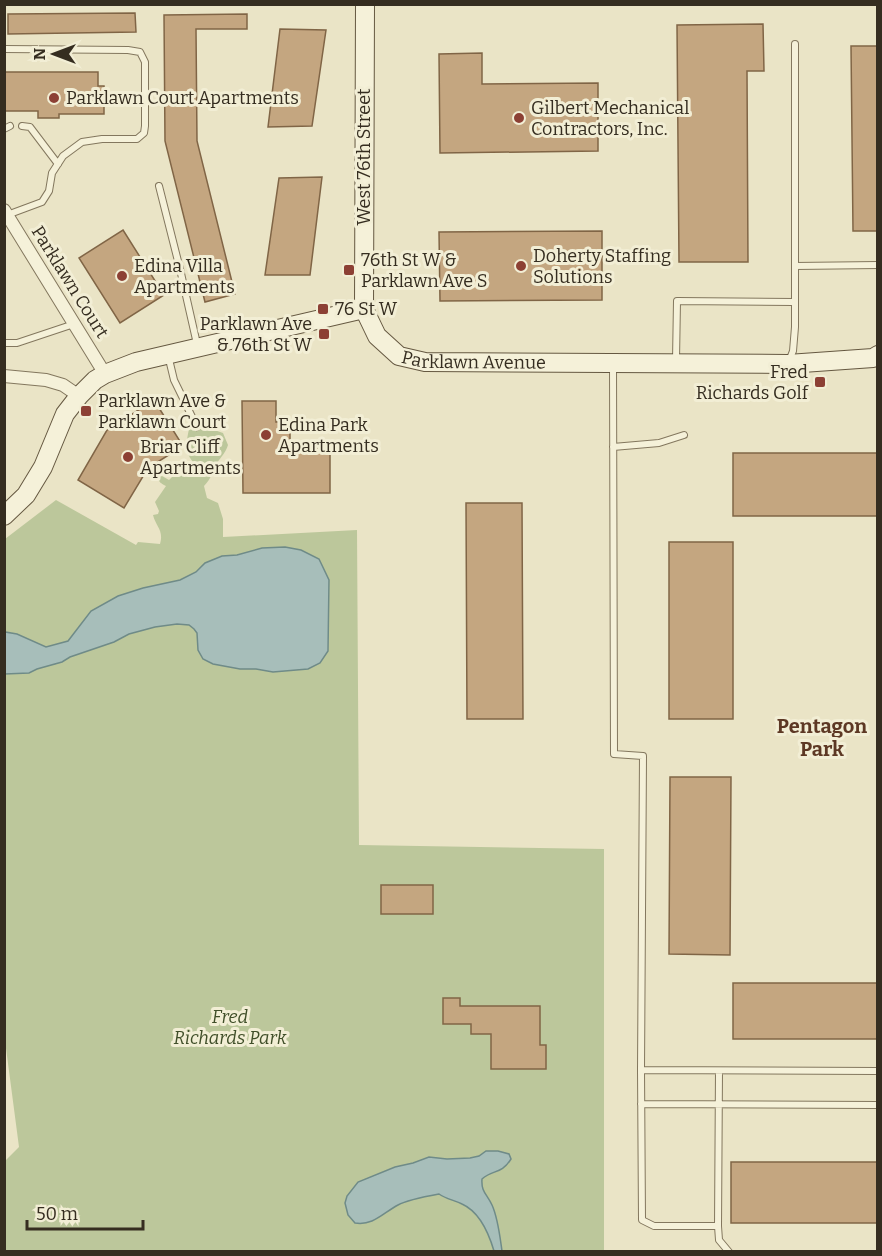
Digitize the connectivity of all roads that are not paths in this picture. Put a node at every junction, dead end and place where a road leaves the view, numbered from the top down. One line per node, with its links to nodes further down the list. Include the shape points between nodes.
1 (365, 4): 11 (street, West 76th Street)
2 (795, 44): 9 (lane)
3 (4, 49): 5 (lane, via 128,50 140,52 145,62 144,133 137,139 82,142)
4 (22, 126): 5 (lane, via 30,127)
5 (58, 164): 7 (lane, via 42,202)
6 (159, 186): 14 (lane)
7 (6, 212): 12 (street, Parklawn Court)
8 (878, 265): 9 (lane)
9 (795, 267): 10 (lane)
10 (794, 302): 18 (lane, via 677,301); 19 (lane, via 793,351)
11 (364, 309): 14 (street); 17 (street, Parklawn Avenue, via 377,336 399,356 425,362)
12 (75, 324): 13 (lane, via 17,343); 20 (street, Parklawn Court)
13 (4, 343)
14 (198, 348): 15 (street)
15 (168, 355): 20 (street); 23 (lane, via 174,380)
16 (876, 358): 19 (street, Parklawn Avenue)
17 (613, 363): 18 (street, Parklawn Avenue); 25 (lane)
18 (676, 363): 19 (street, Parklawn Avenue)
19 (788, 364)
20 (105, 374): 22 (street)
21 (4, 376): 22 (street, via 46,380)
22 (79, 396): 26 (street, via 65,414 43,467 26,495)
23 (196, 427)
24 (684, 435): 25 (lane, via 659,443)
25 (613, 447): 27 (lane, via 614,754 643,756)
26 (4, 516)
27 (641, 1070): 28 (lane); 30 (lane)
28 (719, 1071): 29 (lane); 31 (lane)
29 (878, 1071)
30 (641, 1104): 31 (lane); 33 (lane, via 642,1220 654,1226)
31 (718, 1104): 32 (lane); 33 (lane)
32 (878, 1105)
33 (718, 1226): 34 (lane, via 719,1240)
34 (729, 1251)

